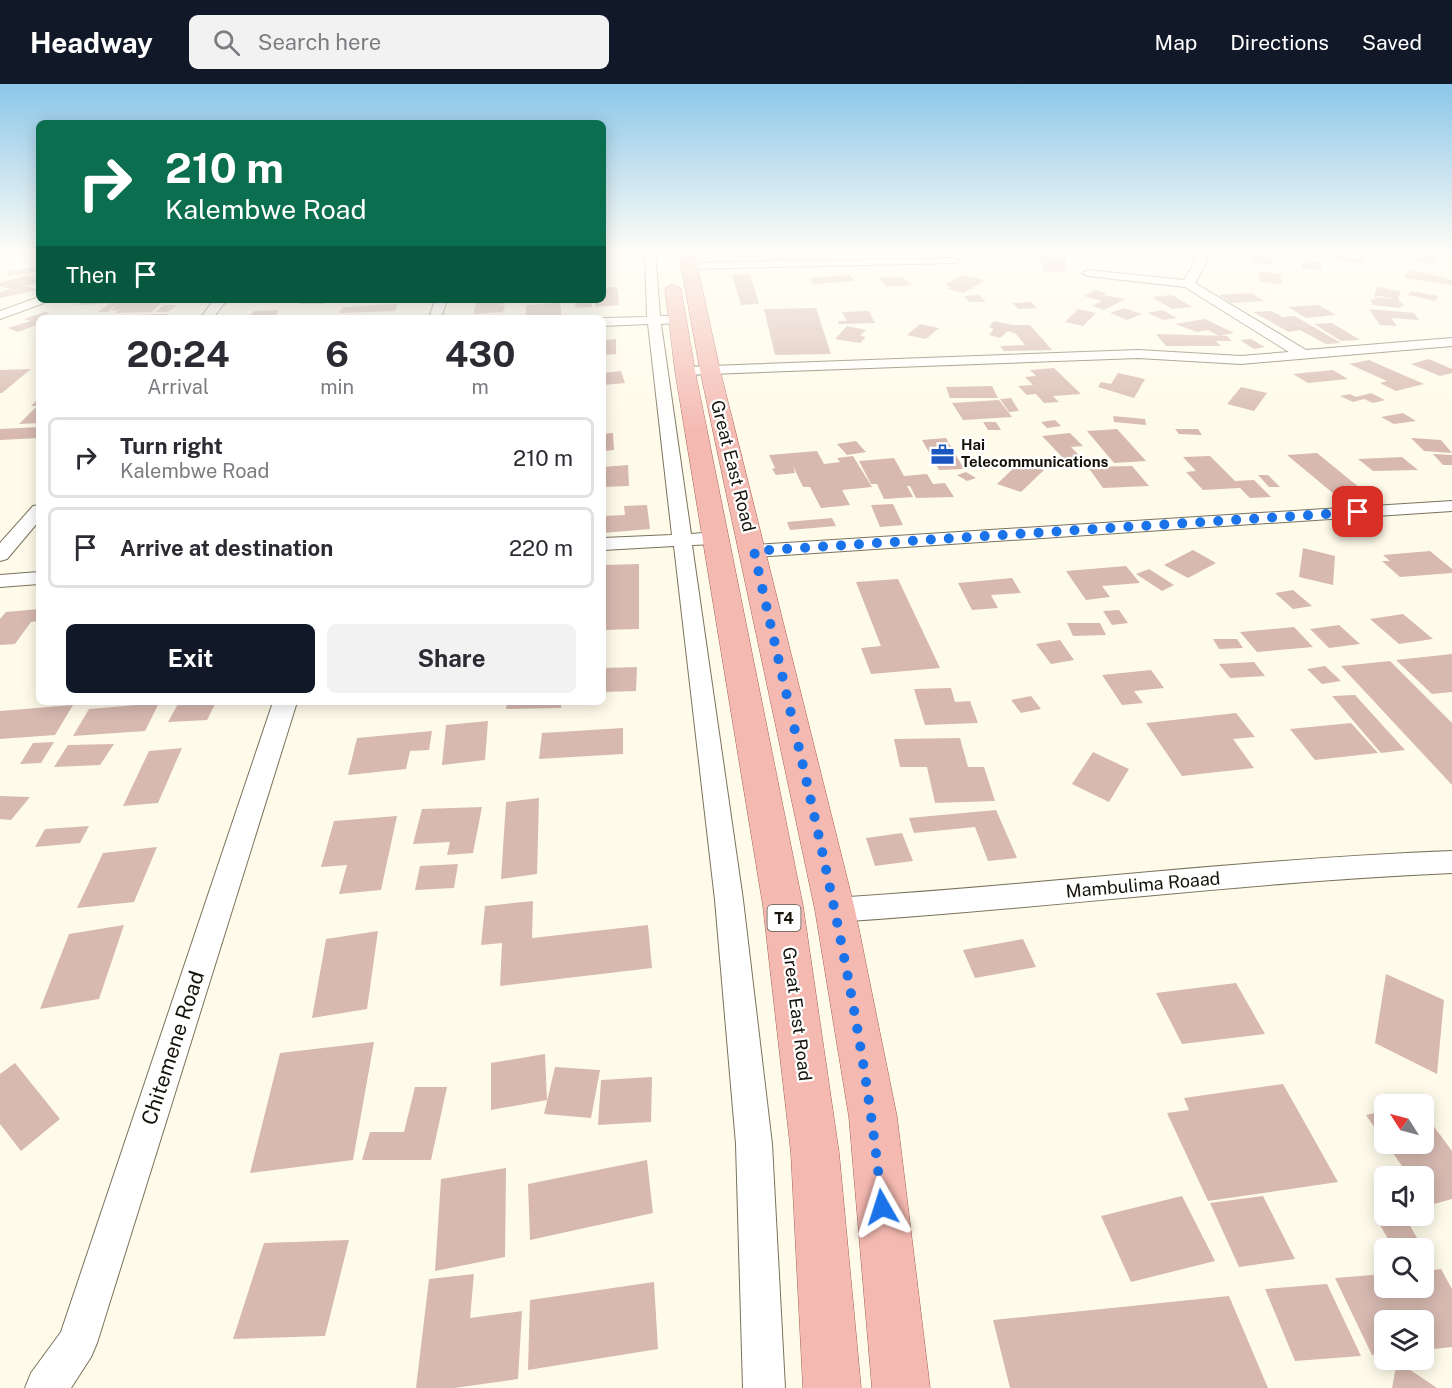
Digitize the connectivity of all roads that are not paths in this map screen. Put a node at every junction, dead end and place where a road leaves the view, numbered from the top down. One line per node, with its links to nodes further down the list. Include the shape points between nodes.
1 (664, 313): 4 (street)
2 (692, 313): 8 (main road, Great East Road / T4)
3 (1235, 313): 7 (street)
4 (665, 320): 5 (street); 8 (main road, Great East Road / T4); 11 (street)
5 (606, 322)
6 (1452, 342): 7 (street)
7 (1302, 354): 8 (street, via 1241,360 1138,354)
8 (697, 371): 11 (main road, Great East Road / T4); 13 (main road, Great East Road / T4)
9 (1452, 506): 13 (street)
10 (36, 513): 14 (street)
11 (700, 539): 12 (street); 21 (street, via 729,900 754,1144); 22 (main road, Great East Road / T4, via 783,906 815,1153)
12 (606, 544)
13 (754, 551): 19 (main road, Great East Road / T4)
14 (0, 555)
15 (36, 578): 16 (street)
16 (0, 581)
17 (284, 705): 20 (street, Chitemene Road, via 77,1343)
18 (1452, 862): 19 (street, Mambulima Roaad, via 1332,867)
19 (835, 910): 23 (main road, Great East Road / T4, via 873,1117)
20 (46, 1388)
21 (764, 1388)
22 (832, 1388)
23 (901, 1388)

